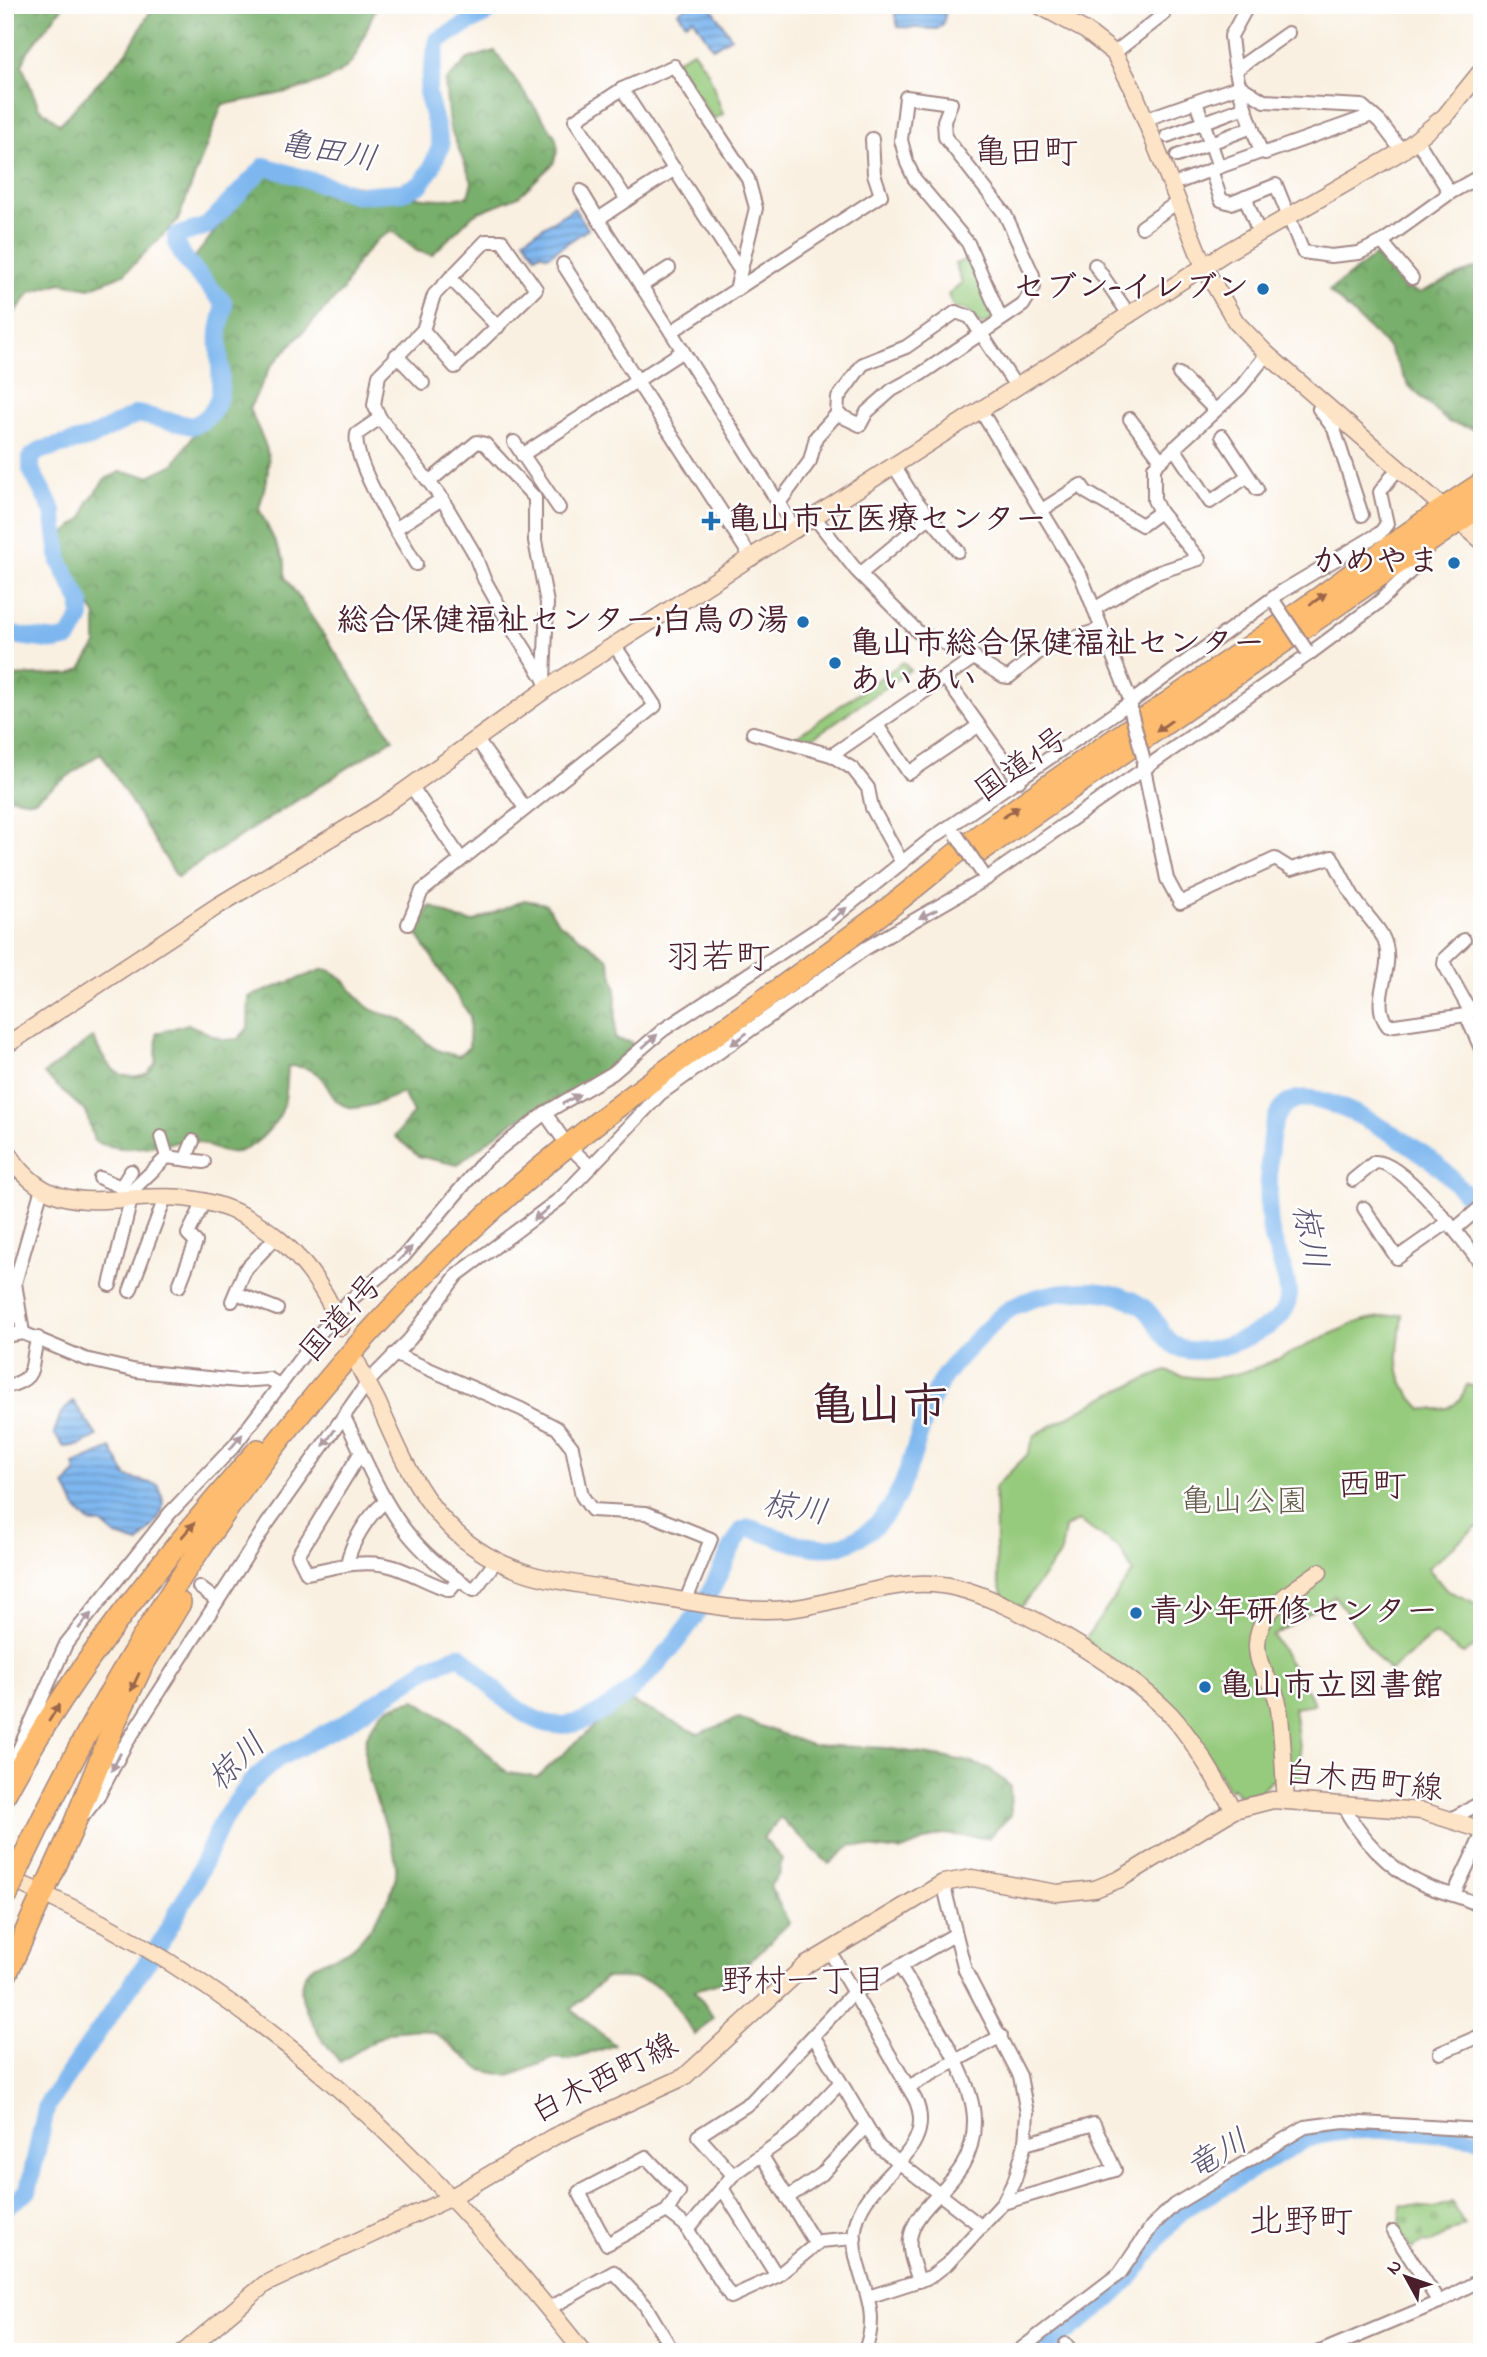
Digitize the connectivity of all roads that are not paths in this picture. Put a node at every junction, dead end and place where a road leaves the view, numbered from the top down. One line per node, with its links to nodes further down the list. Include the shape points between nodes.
1 (1038, 5): 5 (street, via 1086,31)
2 (1167, 5): 5 (street, via 1163,16)
3 (1242, 7): 6 (street, via 1231,39)
4 (1288, 33): 6 (street)
5 (1114, 53): 13 (street)
6 (1237, 69): 8 (street)
7 (1482, 70): 18 (street, via 1454,106)
8 (1239, 86): 10 (street); 11 (street); 12 (street, via 1264,101 1362,106)
9 (622, 89): 24 (street); 30 (street, via 575,120); 41 (street, via 674,66 748,179 756,208)
10 (1196, 102): 13 (street); 14 (street)
11 (1245, 107): 14 (street); 15 (street)
12 (1372, 115): 20 (street); 21 (street)
13 (1146, 119): 31 (street)
14 (1203, 122): 16 (street); 19 (street)
15 (1252, 127): 19 (street); 21 (street)
16 (1167, 136)
17 (872, 139): 45 (street, via 874,174 881,195)
18 (1417, 141): 20 (street); 28 (street)
19 (1210, 143): 22 (street); 23 (street)
20 (1402, 150): 32 (street)
21 (1261, 152): 23 (street)
22 (1177, 156)
23 (1215, 168): 26 (street); 29 (street, via 1223,202)
24 (675, 169): 30 (street); 41 (street)
25 (1482, 174): 28 (street)
26 (1182, 181)
27 (581, 191): 33 (street)
28 (1450, 193): 36 (street)
29 (1245, 197): 32 (street, via 1276,185); 35 (street)
30 (627, 200): 33 (street)
31 (1179, 201): 34 (street); 39 (street)
32 (1289, 216): 35 (street); 36 (street, via 1303,252 1359,253)
33 (598, 219): 44 (street)
34 (1142, 227)
35 (1259, 233): 39 (street)
36 (1382, 242): 43 (street)
37 (564, 264): 56 (street)
38 (1095, 265): 46 (street)
39 (1203, 267): 46 (street); 53 (street, via 1236,322)
40 (669, 268): 44 (street)
41 (740, 270): 45 (street)
42 (450, 278): 48 (street); 48 (street, via 486,241 502,240 536,289); 49 (street, via 434,295)
43 (1412, 278)
44 (641, 286): 50 (street)
45 (736, 290): 50 (street)
46 (1130, 316): 58 (street)
47 (1001, 319): 47 (street, via 1031,294 1034,281 1028,264 1005,214 945,137 944,121 951,103 906,97 901,140 907,163 968,243); 51 (street)
48 (498, 327): 49 (street, via 455,367)
49 (423, 330): 54 (street)
50 (671, 332): 52 (street)
51 (982, 332): 58 (street); 62 (street, via 892,390 867,412 860,425); 62 (street, via 970,317 956,312 906,347 863,364 838,398)
52 (683, 351): 56 (street); 77 (street)
53 (1267, 354): 59 (street); 60 (street, via 1240,388)
54 (396, 355): 57 (street); 63 (street, via 379,375 374,405)
55 (1179, 374): 60 (street)
56 (637, 380): 68 (street); 91 (street)
57 (423, 383)
58 (1017, 387): 61 (street)
59 (1324, 403): 71 (street); 82 (street, via 1319,408 1334,429)
60 (1214, 409): 67 (street)
61 (981, 411): 70 (street); 80 (street)
62 (837, 414): 77 (street, via 817,437 810,460)
63 (380, 418): 73 (street); 86 (street, via 357,434 356,446)
64 (1130, 419): 69 (street)
65 (1222, 436): 72 (street)
66 (514, 442): 68 (street)
67 (1174, 448): 69 (street); 72 (street, via 1210,502)
68 (522, 455): 79 (street)
69 (1161, 460): 81 (street, via 1154,467 1154,500)
70 (894, 466): 84 (street); 85 (street)
71 (1398, 468): 83 (street); 94 (street, via 1380,492 1387,517 1384,529)
72 (1248, 476): 75 (street)
73 (429, 482): 76 (street); 101 (street, via 477,442 485,444 535,498 535,541 548,603)
74 (1482, 483): 83 (highway, 国道1号)
75 (1257, 489)
76 (442, 499): 86 (street); 101 (street)
77 (779, 503): 87 (street)
78 (1482, 505): 83 (highway, 国道1号)
79 (559, 508)
80 (1042, 510): 81 (street, via 1081,485 1142,524); 95 (street, via 1081,576)
81 (1160, 512): 95 (street, via 1199,559 1153,574)
82 (1362, 515)
83 (1452, 515): 88 (street); 90 (highway, 国道1号); 116 (highway, 国道1号, one-way to 83, via 1000,820)
84 (929, 517): 89 (street); 93 (street)
85 (815, 518): 87 (street); 93 (street)
86 (395, 529): 92 (street)
87 (796, 531): 91 (street)
88 (1482, 541)
89 (958, 551)
90 (1417, 552): 98 (street, via 1420,562 1379,602); 116 (highway, 国道1号, one-way to 116, via 1009,833)
91 (752, 559): 97 (street)
92 (416, 564)
93 (860, 574): 99 (street, via 918,632)
94 (1273, 601): 98 (street, bridge); 102 (street)
95 (1094, 609): 96 (street)
96 (1101, 629): 99 (street, via 1044,648 1009,677 993,672); 102 (street)
97 (615, 646): 101 (street); 111 (street, via 655,706)
98 (1308, 653): 108 (street)
99 (975, 657): 100 (street)
100 (945, 678): 103 (street); 104 (street)
101 (547, 684): 106 (street)
102 (1131, 707): 108 (street, bridge); 109 (street)
103 (877, 725): 104 (street, via 909,773); 107 (street)
104 (978, 726): 109 (street)
105 (753, 733): 107 (street)
106 (477, 740): 110 (street); 111 (street)
107 (832, 755): 114 (street, via 853,769 868,788 873,808)
108 (1143, 764): 115 (street); 120 (street, via 1167,878 1180,903 1275,859 1291,869 1332,858 1386,944 1380,1008 1388,1026)
109 (1019, 781): 112 (street)
110 (412, 787): 113 (street); 121 (street, via 219,905)
111 (525, 808): 113 (street)
112 (953, 830): 114 (street); 115 (street, bridge)
113 (461, 859): 117 (street, via 422,891)
114 (901, 861): 123 (street, one-way to 114, via 597,1084 663,1030 828,922)
115 (985, 877): 133 (street, one-way to 133, via 936,911 895,929 660,1094)
116 (880, 915): 152 (highway, 国道1号, via 564,1149 433,1267)
117 (408, 924)
118 (1464, 940): 120 (street, via 1444,964)
119 (1482, 1001): 120 (street)
120 (1468, 1013): 122 (street)
121 (5, 1046)
122 (1482, 1051)
123 (545, 1113): 124 (street); 151 (street, one-way to 123, via 404,1256 469,1175)
124 (561, 1136)
125 (161, 1137): 129 (street)
126 (193, 1141): 130 (street)
127 (5, 1147): 132 (street)
128 (578, 1154): 133 (street)
129 (167, 1157): 130 (street); 139 (street)
130 (186, 1158): 131 (street)
131 (204, 1162)
132 (18, 1166): 135 (street); 138 (street)
133 (591, 1167): 156 (street, one-way to 156, via 530,1223 457,1275 425,1321)
134 (131, 1171): 139 (street)
135 (5, 1178)
136 (100, 1178): 139 (street)
137 (1353, 1180): 144 (street, via 1376,1162 1384,1163 1418,1188)
138 (41, 1188): 139 (street, via 89,1203); 153 (street, via 15,1283)
139 (125, 1195): 140 (street); 147 (street)
140 (165, 1198): 141 (street); 149 (street)
141 (204, 1202): 145 (street, via 239,1214); 148 (street, via 188,1234 196,1242)
142 (1482, 1206): 144 (street)
143 (1364, 1208): 144 (street, via 1397,1258)
144 (1452, 1226): 146 (street)
145 (276, 1236): 150 (street, via 245,1270 234,1297); 151 (street, via 313,1274)
146 (1482, 1265)
147 (110, 1285)
148 (179, 1286)
149 (130, 1291)
150 (277, 1310)
151 (338, 1321): 159 (street)
152 (378, 1325): 162 (highway, 国道1号); 174 (highway, one-way to 152, via 78,1673 160,1562 336,1359)
153 (23, 1333): 154 (street); 155 (street)
154 (5, 1336)
155 (38, 1338): 159 (street, via 85,1359 137,1371 239,1381 269,1379); 160 (street, via 31,1374)
156 (394, 1354): 158 (street); 173 (street, via 557,1428 572,1447 582,1496 592,1510 646,1513 711,1539)
157 (358, 1364): 158 (street)
158 (368, 1382): 161 (street); 167 (street, via 430,1506 457,1535)
159 (278, 1384): 165 (street, one-way to 159, via 170,1513 234,1446)
160 (5, 1387)
161 (344, 1417): 163 (street); 172 (street, one-way to 172)
162 (283, 1436): 180 (highway, one-way to 180, via 284,1447 142,1666); 182 (highway, 国道1号, via 184,1572 122,1670)
163 (361, 1452): 164 (street); 168 (street, via 298,1555 307,1573)
164 (385, 1502): 168 (street, via 376,1508 349,1552); 170 (street, via 411,1541)
165 (144, 1550): 166 (street); 174 (street, one-way to 165, via 8,1776 59,1654)
166 (156, 1557)
167 (496, 1561): 170 (street, via 474,1590); 173 (street, via 542,1577)
168 (347, 1564): 170 (street, via 394,1567 450,1590)
169 (1319, 1572): 175 (street, via 1274,1605 1258,1639 1261,1663 1278,1701)
170 (458, 1580)
171 (199, 1587): 172 (street)
172 (216, 1600): 180 (street, one-way to 180, via 98,1797)
173 (689, 1601): 178 (street, via 754,1610 791,1609 915,1584 944,1585 979,1595 1082,1649 1143,1689 1181,1727)
174 (6, 1793)
175 (1286, 1800): 177 (street, 白木西町線); 178 (street, 白木西町線)
176 (1482, 1802): 179 (street)
177 (1343, 1805): 179 (street, 白木西町線, via 1422,1811); 185 (street, via 1352,1823 1395,1868 1422,1885)
178 (1234, 1810): 183 (street, 白木西町線, via 1120,1879 1095,1889 1057,1893 972,1878)
179 (1451, 1819): 181 (street, 白木西町線)
180 (71, 1832): 184 (highway)
181 (1482, 1833): 185 (street)
182 (13, 1870): 184 (street); 186 (highway, 国道1号, bridge)
183 (943, 1883): 188 (street); 189 (street, 白木西町線)
184 (42, 1892): 191 (highway); 208 (street, via 175,1966 292,2046 406,2148)
185 (1454, 1894): 187 (street)
186 (5, 1898)
187 (1482, 1907)
188 (954, 1936): 190 (street); 194 (street, via 977,1998)
189 (829, 1950): 192 (street); 208 (street, 白木西町線, via 788,1979 684,2077 553,2137)
190 (900, 1966): 192 (street); 197 (street)
191 (5, 1977)
192 (853, 1993): 195 (street); 199 (street)
193 (1482, 2035): 196 (street)
194 (1001, 2036): 197 (street); 202 (street, via 1023,2087)
195 (814, 2037): 198 (street); 205 (street, via 751,2102 698,2136)
196 (1440, 2053)
197 (955, 2062): 199 (street); 207 (street, via 972,2099 973,2140 962,2169)
198 (840, 2083): 200 (street); 203 (street, via 792,2133)
199 (908, 2087): 204 (street, via 920,2111 920,2130)
200 (866, 2126): 204 (street, via 879,2147); 209 (street, via 822,2174)
201 (1482, 2130): 227 (street, via 1344,2122 1305,2127 1174,2205 1152,2226 1120,2273)
202 (1025, 2144): 210 (street); 210 (street, via 1094,2124 1115,2170)
203 (762, 2156): 205 (street); 209 (street)
204 (899, 2161): 207 (street); 215 (street, via 865,2201)
205 (733, 2175): 206 (street)
206 (722, 2188): 213 (street); 217 (street)
207 (941, 2194): 212 (street); 219 (street, via 916,2223 910,2238)
208 (450, 2198): 223 (street, 白木西町線, via 265,2284); 224 (street)
209 (787, 2198): 216 (street)
210 (1003, 2203): 212 (street)
211 (667, 2211): 211 (street, via 679,2192 646,2157 579,2192 607,2244); 213 (street)
212 (982, 2227): 219 (street, via 947,2264)
213 (689, 2228): 217 (street, via 731,2297)
214 (1393, 2232): 221 (street)
215 (855, 2238): 216 (street); 220 (street)
216 (815, 2243): 217 (street)
217 (777, 2276)
218 (1482, 2279): 221 (street)
219 (919, 2281): 220 (street)
220 (868, 2297): 226 (street, via 873,2324)
221 (1439, 2301): 228 (street)
222 (555, 2305): 225 (street, via 614,2272 645,2305)
223 (184, 2352)
224 (583, 2352)
225 (673, 2352)
226 (864, 2352)
227 (1017, 2352)
228 (1320, 2352)

